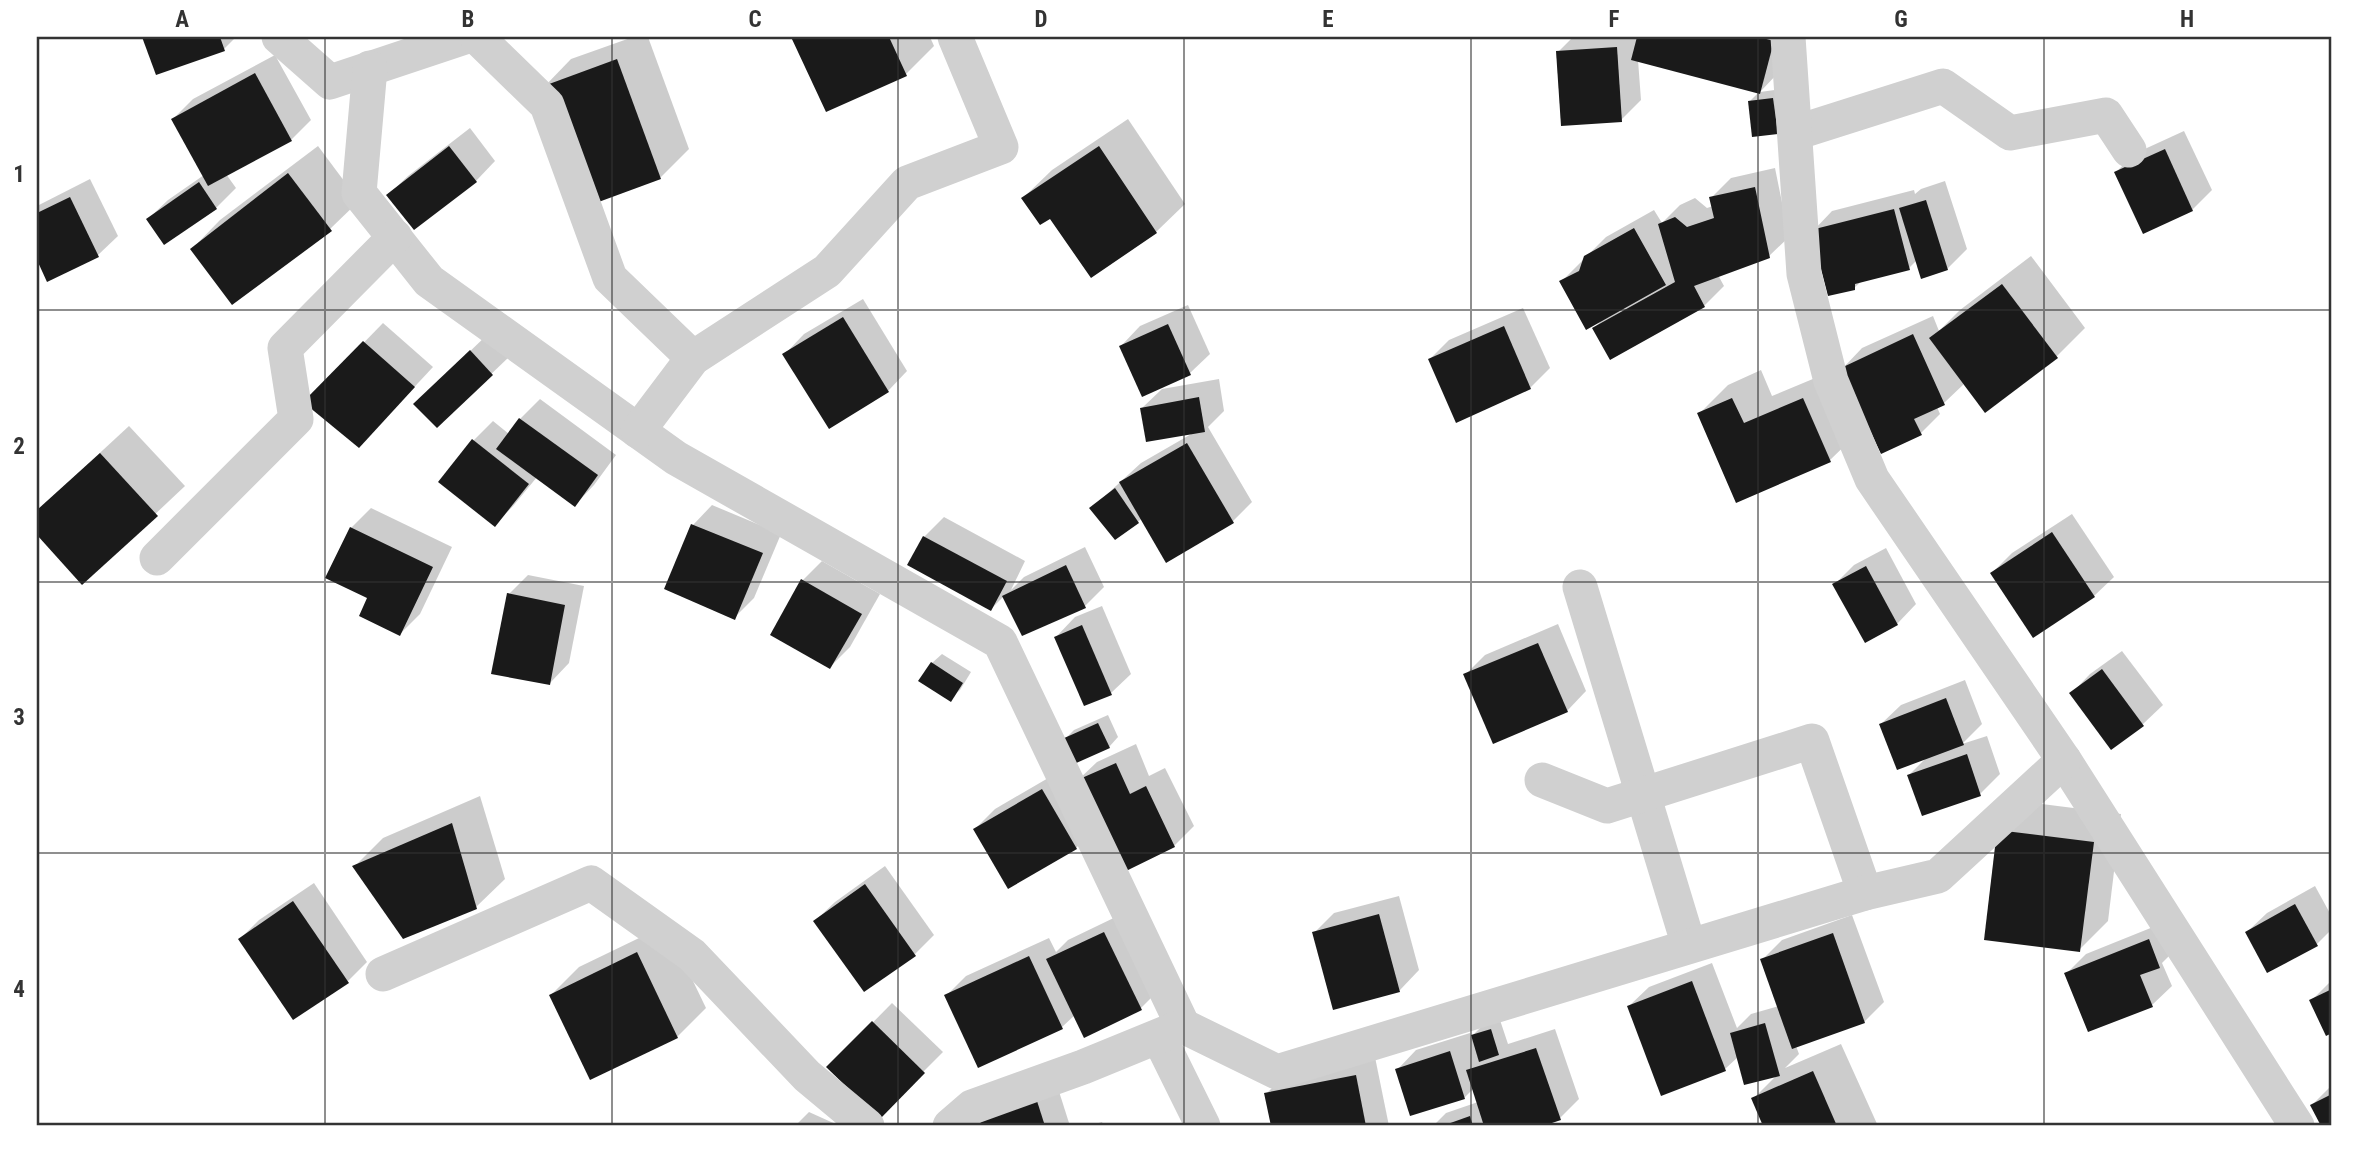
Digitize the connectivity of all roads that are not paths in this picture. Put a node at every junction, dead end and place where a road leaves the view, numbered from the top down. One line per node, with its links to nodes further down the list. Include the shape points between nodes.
1 (279, 37): 6 (street, via 330,82)
2 (465, 37): 6 (street)
3 (477, 37): 10 (street, via 547,105 610,278)
4 (955, 37): 10 (street, via 1001,147 907,183 827,271)
5 (1788, 37): 7 (street)
6 (370, 68): 9 (street, via 359,193)
7 (1795, 133): 8 (street, via 1944,86 2010,133 2106,115); 14 (street, via 1804,274 1831,381 1872,479)
8 (2129, 150)
9 (395, 237): 11 (street, via 429,281); 12 (street, via 285,348 296,419)
10 (693, 358): 11 (street)
11 (638, 431): 20 (street, via 676,458 1000,642)
12 (157, 558)
13 (1580, 587): 16 (street)
14 (2064, 760): 17 (street, via 1938,876); 24 (street)
15 (1542, 780): 16 (street, via 1606,806)
16 (1643, 795): 17 (street, via 1812,741); 18 (street)
17 (1865, 892): 18 (street)
18 (1689, 946): 20 (street, via 1277,1072)
19 (383, 974): 21 (street, via 591,883 692,955 807,1076)
20 (1171, 1031): 22 (street, via 972,1107); 23 (street)
21 (866, 1126)
22 (950, 1126)
23 (1203, 1126)
24 (2297, 1126)

